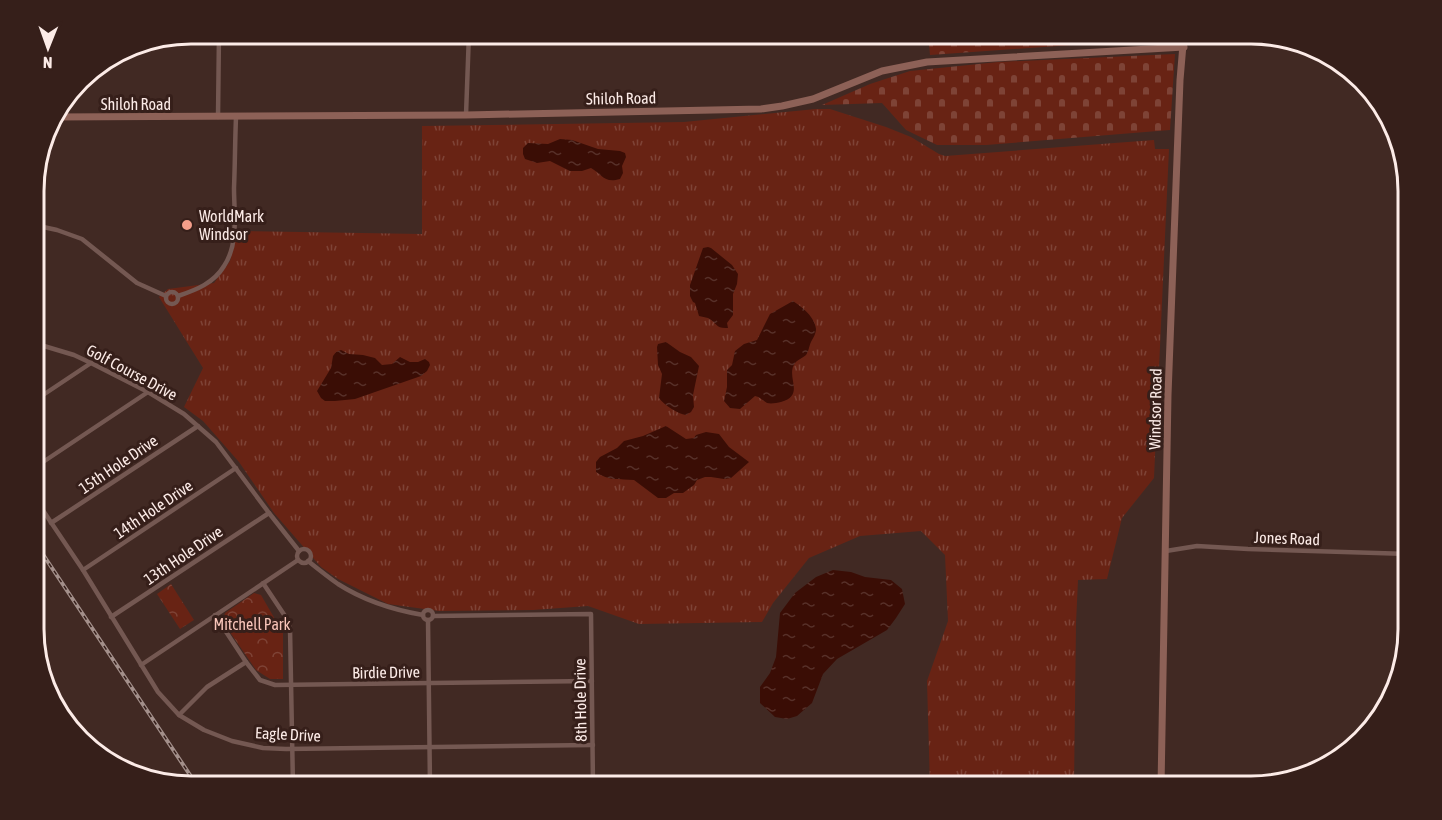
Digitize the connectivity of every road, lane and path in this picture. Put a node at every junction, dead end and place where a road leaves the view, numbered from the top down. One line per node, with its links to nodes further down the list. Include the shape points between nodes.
1 (219, 44): 6 (street)
2 (469, 44): 4 (street)
3 (1184, 47): 4 (main road, Shiloh Road, via 927,62 882,72 813,99 761,109); 22 (main road, Windsor Road, via 1168,395)
4 (466, 115): 7 (main road, Shiloh Road)
5 (63, 117): 6 (main road, Shiloh Road)
6 (218, 117): 7 (main road, Shiloh Road)
7 (236, 117): 10 (street, via 234,235 228,260 209,282)
8 (44, 227): 9 (street, via 82,239 137,283)
9 (166, 296): 10 (street, via 173,291); 10 (street, via 167,302 173,304)
10 (178, 296)
11 (44, 346): 12 (street, Golf Course Drive)
12 (91, 363): 13 (street, Golf Course Drive); 14 (street)
13 (148, 392): 15 (street, Golf Course Drive); 16 (street)
14 (44, 394)
15 (198, 426): 17 (street, Golf Course Drive); 20 (street, 15th Hole Drive)
16 (44, 461)
17 (236, 468): 19 (street, Golf Course Drive); 26 (street, 14th Hole Drive)
18 (44, 512): 20 (street, Eagle Drive)
19 (268, 513): 21 (street, Golf Course Drive); 31 (street, 13th Hole Drive)
20 (51, 523): 26 (street, Eagle Drive)
21 (299, 550): 24 (street); 25 (street, via 309,552)
22 (1166, 551): 23 (street, Jones Road, via 1197,546); 45 (main road, Windsor Road)
23 (1398, 554)
24 (298, 560): 25 (street); 27 (street)
25 (308, 561): 29 (street, via 339,585 368,599)
26 (83, 570): 31 (street, Eagle Drive)
27 (263, 583): 28 (street); 37 (street, via 290,628)
28 (215, 615): 33 (street, Birdie Drive); 34 (street)
29 (423, 615): 30 (street, via 429,610); 32 (street)
30 (433, 616): 32 (street); 35 (street, 8th Hole Drive, via 591,614)
31 (111, 617): 34 (street, Eagle Drive)
32 (428, 620): 36 (street)
33 (246, 662): 37 (street, Birdie Drive, via 260,680); 38 (street, via 207,687)
34 (141, 664): 38 (street, Eagle Drive)
35 (592, 681): 36 (street, Birdie Drive); 39 (street, 8th Hole Drive)
36 (429, 683): 37 (street, Birdie Drive); 40 (street)
37 (292, 685): 41 (street)
38 (178, 715): 41 (street, Eagle Drive, via 232,741)
39 (593, 745): 40 (street, Eagle Drive); 44 (street, 8th Hole Drive)
40 (430, 747): 41 (street, Eagle Drive); 43 (street)
41 (292, 749): 42 (street)
42 (293, 776)
43 (430, 776)
44 (593, 776)
45 (1161, 776)

